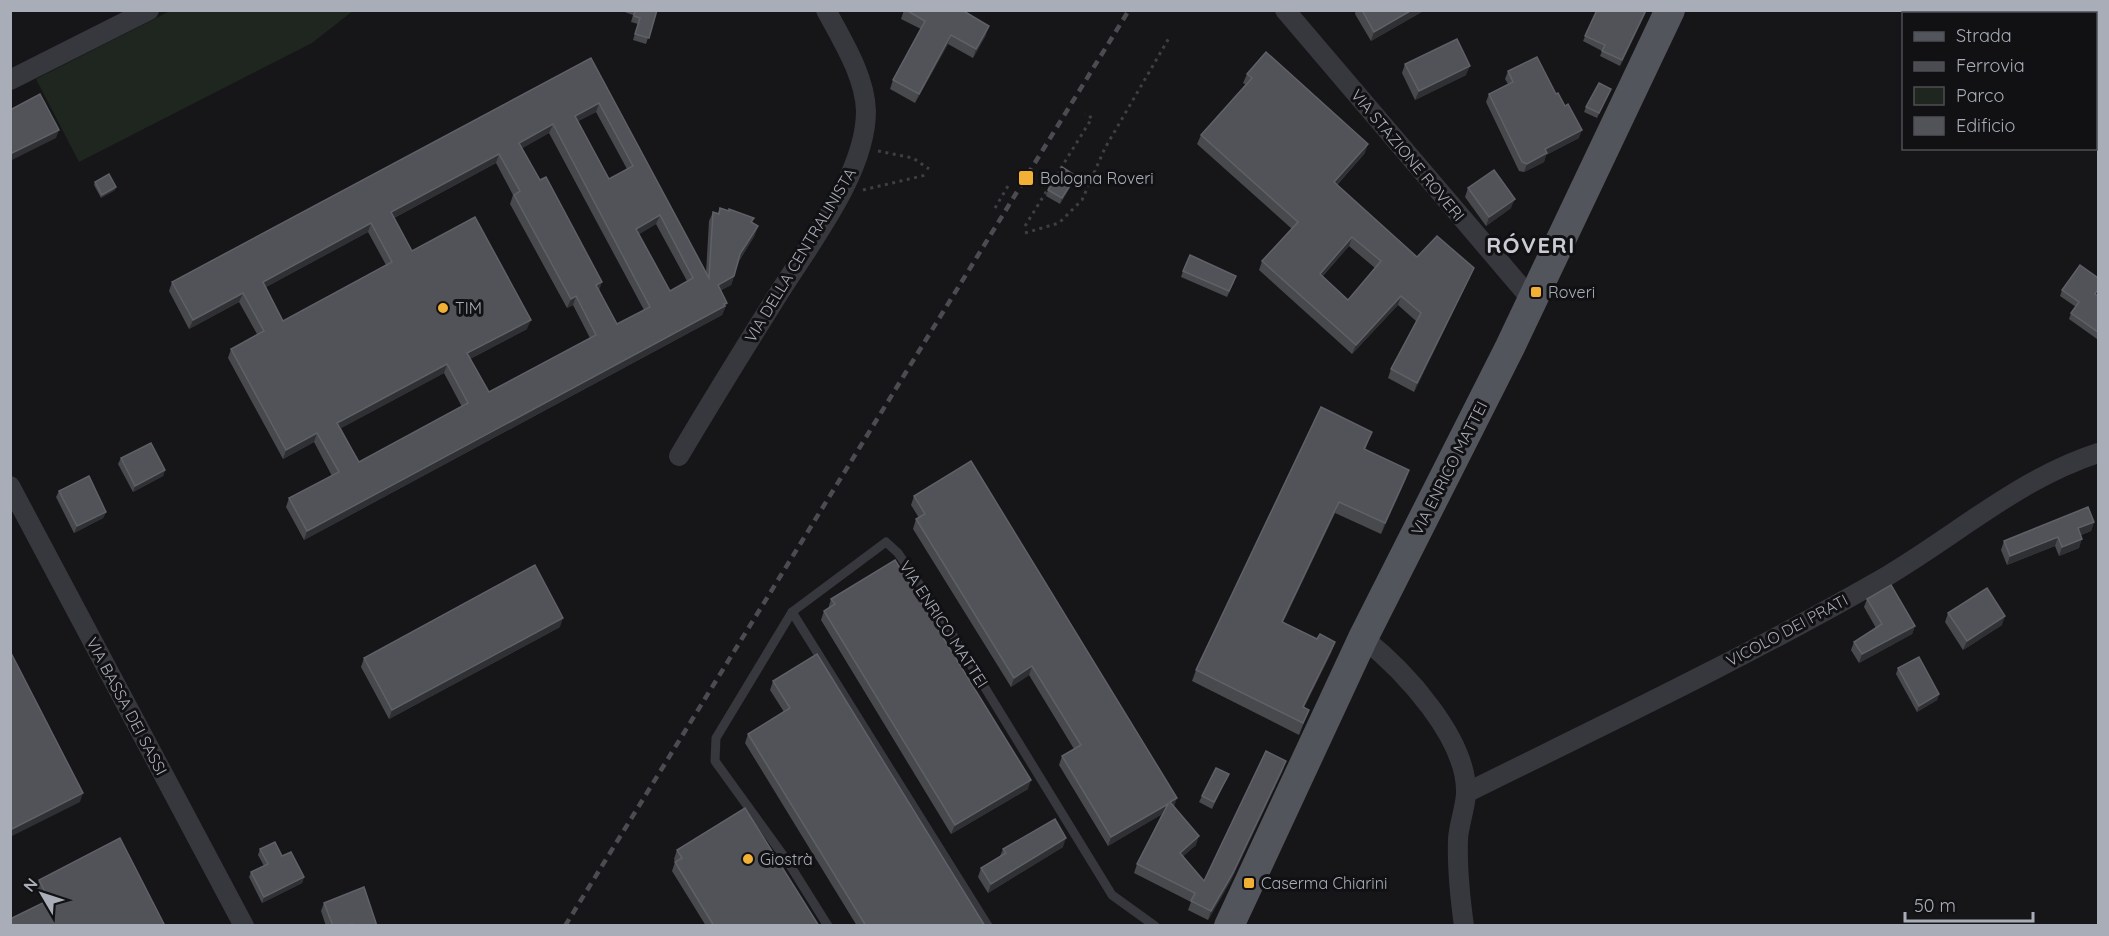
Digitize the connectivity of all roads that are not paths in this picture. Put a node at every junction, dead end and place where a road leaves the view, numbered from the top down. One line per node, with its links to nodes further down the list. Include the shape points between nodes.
1 (149, 10): 5 (street)
2 (826, 10): 8 (street, VIA DELLA CENTRALINISTA, via 854,62 866,110 860,147 825,218)
3 (1285, 10): 6 (street, VIA STAZIONE ROVERI)
4 (1670, 10): 6 (main road, VIA ENRICO MATTEI)
5 (10, 80)
6 (1532, 300): 11 (main road, VIA ENRICO MATTEI)
7 (2098, 453): 12 (street, VICOLO DEI PRATI, via 2029,482 1876,582 1643,706)
8 (679, 456)
9 (10, 486): 13 (street, VIA BASSA DEI SASSI)
10 (792, 612): 14 (lane, VIA ENRICO MATTEI, via 716,738 715,760); 15 (lane); 16 (lane, VIA ENRICO MATTEI, via 886,542 898,553 941,616 1112,895)
11 (1363, 638): 12 (street, via 1420,695 1444,727 1460,758); 17 (main road, VIA ENRICO MATTEI)
12 (1466, 793): 18 (street, via 1458,837)
13 (244, 926)
14 (828, 926)
15 (988, 926)
16 (1155, 926)
17 (1229, 926)
18 (1464, 926)

